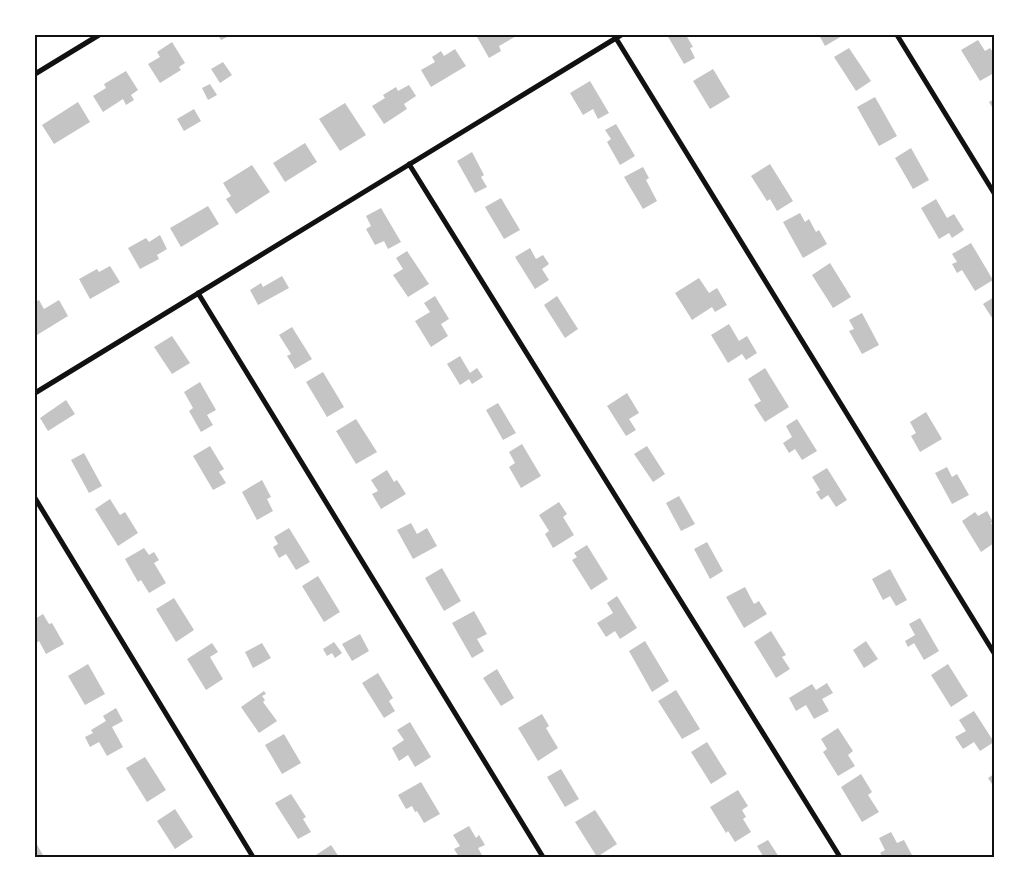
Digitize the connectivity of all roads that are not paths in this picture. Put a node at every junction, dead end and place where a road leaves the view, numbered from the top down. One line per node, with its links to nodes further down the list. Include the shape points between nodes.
1 (99, 35): 5 (street)
2 (621, 35): 4 (street)
3 (897, 35): 7 (street)
4 (615, 37): 6 (street); 11 (street)
5 (35, 74)
6 (409, 164): 8 (street); 14 (street)
7 (994, 194)
8 (198, 293): 9 (street); 13 (street)
9 (35, 393)
10 (35, 498): 12 (street)
11 (994, 653)
12 (253, 857)
13 (543, 857)
14 (840, 857)

